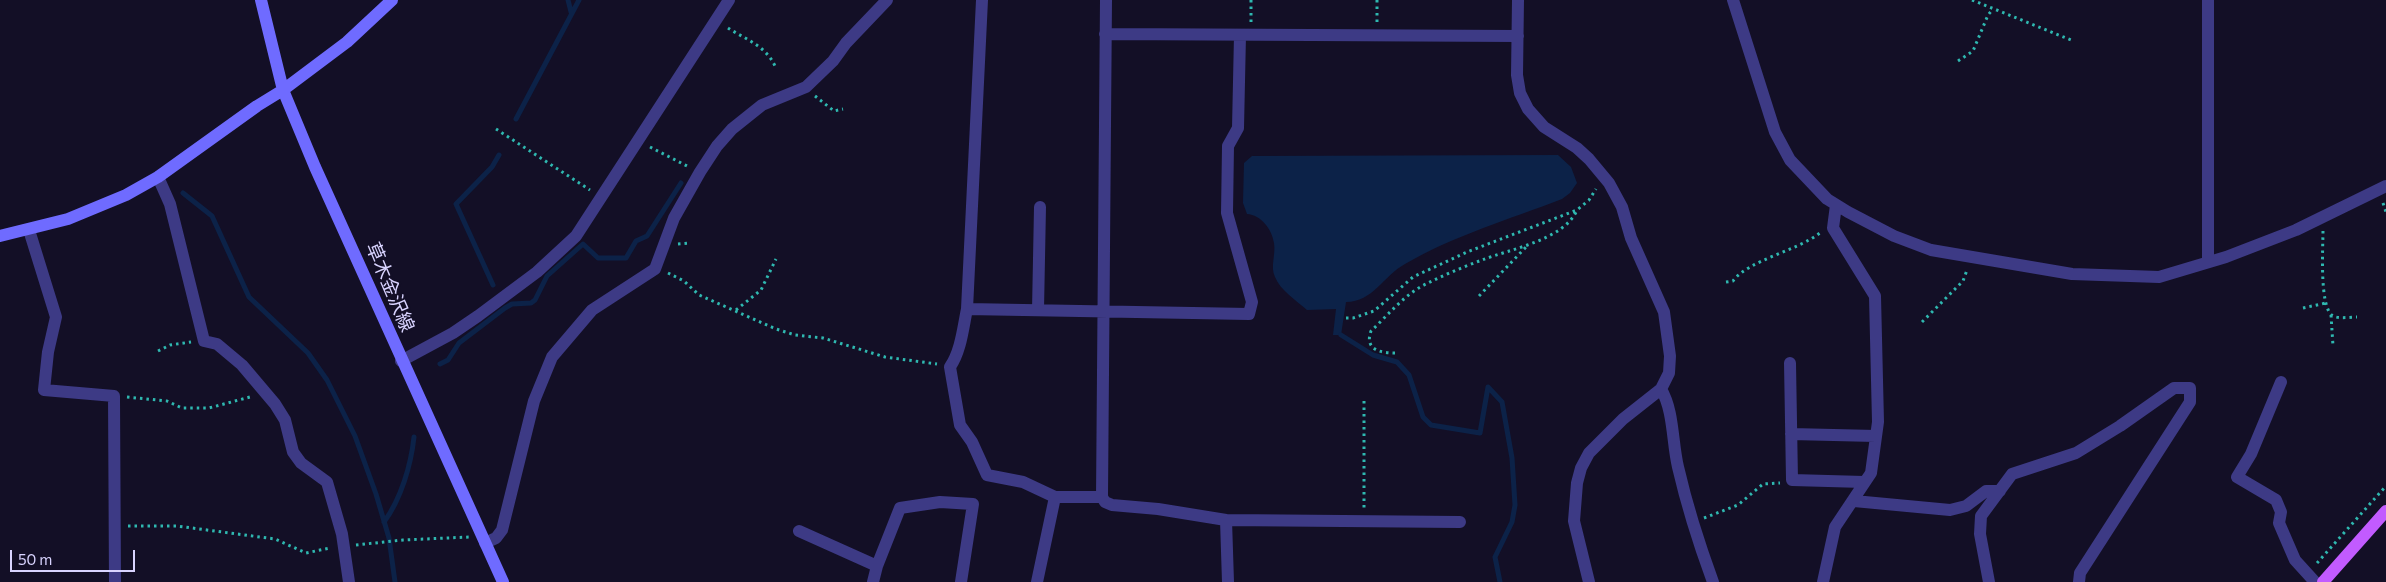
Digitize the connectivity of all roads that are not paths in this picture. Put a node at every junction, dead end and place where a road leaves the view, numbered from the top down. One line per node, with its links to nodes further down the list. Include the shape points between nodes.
1 (261, 0): 13 (main road, 草木金沢線)
2 (392, 0): 13 (main road, via 348,42)
3 (729, 0): 24 (street, via 576,236 536,272 452,333)
4 (887, 0): 39 (street, via 806,87 762,106 732,129 700,172 674,218 655,269 592,310 552,357 534,401 502,530 496,538)
5 (982, 0): 21 (street)
6 (1106, 0): 10 (street)
7 (1518, 0): 12 (street)
8 (1733, 0): 16 (street, via 1775,132 1790,160)
9 (2208, 0): 20 (street)
10 (1105, 34): 11 (street); 23 (street)
11 (1245, 35): 12 (street); 23 (street, via 1238,128 1228,146 1227,214 1252,302 1249,314)
12 (1518, 36): 27 (street, via 1517,75 1520,93 1528,109 1544,127 1589,159 1622,207 1631,238 1664,312 1670,356 1669,373)
13 (283, 90): 14 (main road); 24 (main road, 草木金沢線)
14 (158, 177): 18 (main road, via 99,208); 43 (street, via 170,204 204,341 217,344 230,353 276,404 286,420 293,452 327,482 344,547)
15 (2386, 186): 20 (street, via 2296,230)
16 (1836, 205): 20 (street, via 1894,236 1930,250 2072,274 2159,277); 29 (street, via 1833,228 1876,296)
17 (1040, 207): 22 (street)
18 (29, 230): 19 (main road); 42 (street, via 56,317 44,390 114,396)
19 (0, 236)
20 (2208, 262)
21 (968, 309): 22 (street); 32 (street, via 950,367 960,425 987,475 1023,482)
22 (1038, 310): 23 (street)
23 (1103, 312): 33 (street)
24 (401, 361): 39 (main road, 草木金沢線)
25 (1790, 363): 28 (street)
26 (2280, 382): 41 (street, via 2251,454 2238,477 2276,500 2279,524 2295,560)
27 (1660, 389): 49 (street, via 1589,453 1581,468 1574,521); 50 (street, via 1667,399 1687,507)
28 (1791, 434): 29 (street); 30 (street, via 1792,480)
29 (1876, 436): 30 (street, via 1871,473)
30 (1864, 482): 34 (street)
31 (2000, 491): 34 (street, via 1986,491 1966,506 1950,510); 52 (street, via 1981,516 1980,534); 53 (street, via 2012,474 2076,453 2174,388 2190,388 2190,402 2080,573)
32 (1055, 497): 33 (street); 47 (street)
33 (1102, 497): 36 (street, via 1112,505)
34 (1854, 502): 51 (street, via 1835,527)
35 (2386, 511): 54 (main road)
36 (1226, 520): 37 (street); 48 (street)
37 (1460, 522)
38 (799, 530): 40 (street)
39 (483, 538): 44 (main road, 草木金沢線)
40 (877, 566): 45 (street); 46 (street, via 900,508 940,502 973,504)
41 (2311, 578)
42 (116, 582)
43 (349, 582)
44 (503, 582)
45 (873, 582)
46 (961, 582)
47 (1037, 582)
48 (1228, 582)
49 (1590, 582)
50 (1713, 582)
51 (1823, 582)
52 (1989, 582)
53 (2079, 582)
54 (2323, 582)

